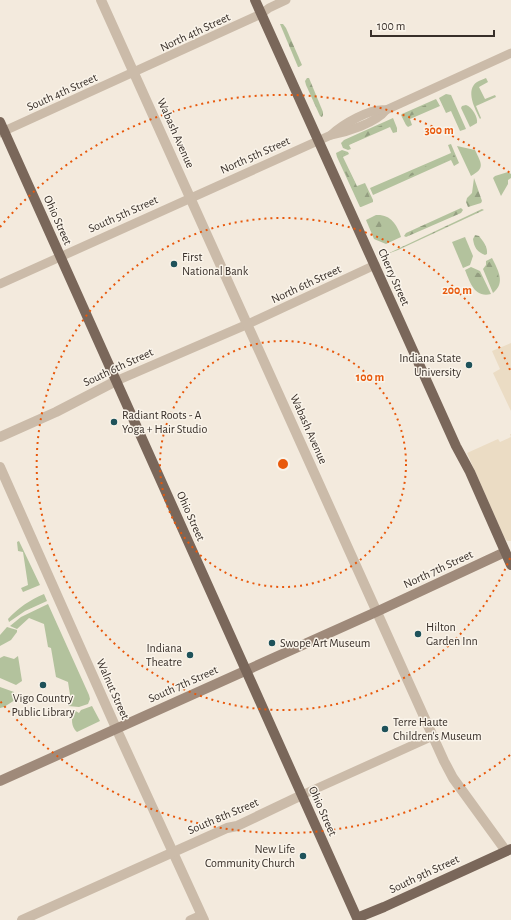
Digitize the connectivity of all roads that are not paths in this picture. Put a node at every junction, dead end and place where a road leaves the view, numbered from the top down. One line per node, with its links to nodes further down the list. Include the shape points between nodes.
1 (101, 0): 6 (street, Wabash Avenue)
2 (255, 0): 4 (main road, Cherry Street)
3 (286, 0): 4 (street, North 4th Street)
4 (262, 14): 6 (street, North 4th Street); 8 (main road, Cherry Street)
5 (511, 54): 8 (street, North 5th Street, via 386,110 381,116 343,133)
6 (134, 73): 7 (street, South 4th Street); 9 (street, Wabash Avenue)
7 (1, 129): 10 (main road, Ohio Street)
8 (318, 140): 9 (street, North 5th Street); 11 (main road, Cherry Street)
9 (190, 197): 10 (street, South 5th Street); 13 (street, Wabash Avenue)
10 (60, 256): 12 (street, South 5th Street); 14 (main road, Ohio Street)
11 (375, 265): 13 (street, North 6th Street); 17 (main road, Cherry Street, via 456,446)
12 (0, 284)
13 (248, 324): 14 (street, South 6th Street); 19 (street, Wabash Avenue)
14 (116, 381): 15 (street, South 6th Street); 20 (main road, Ohio Street)
15 (0, 437)
16 (0, 467): 21 (street, Walnut Street)
17 (508, 550): 18 (main road, Cherry Street); 19 (main road, North 7th Street)
18 (511, 565)
19 (376, 612): 20 (main road, South 7th Street); 22 (street, Wabash Avenue)
20 (246, 670): 21 (main road, South 7th Street); 24 (main road, Ohio Street)
21 (116, 728): 23 (main road, South 7th Street); 25 (street, Walnut Street)
22 (432, 736): 24 (street, South 8th Street); 26 (street, Wabash Avenue, via 453,778)
23 (0, 781)
24 (302, 795): 25 (street, South 8th Street); 28 (main road, Ohio Street)
25 (172, 852): 27 (street, Walnut Street); 29 (street, South 8th Street)
26 (509, 852): 28 (main road, South 9th Street)
27 (203, 917): 30 (street)
28 (355, 919)
29 (22, 920)
30 (190, 920)

